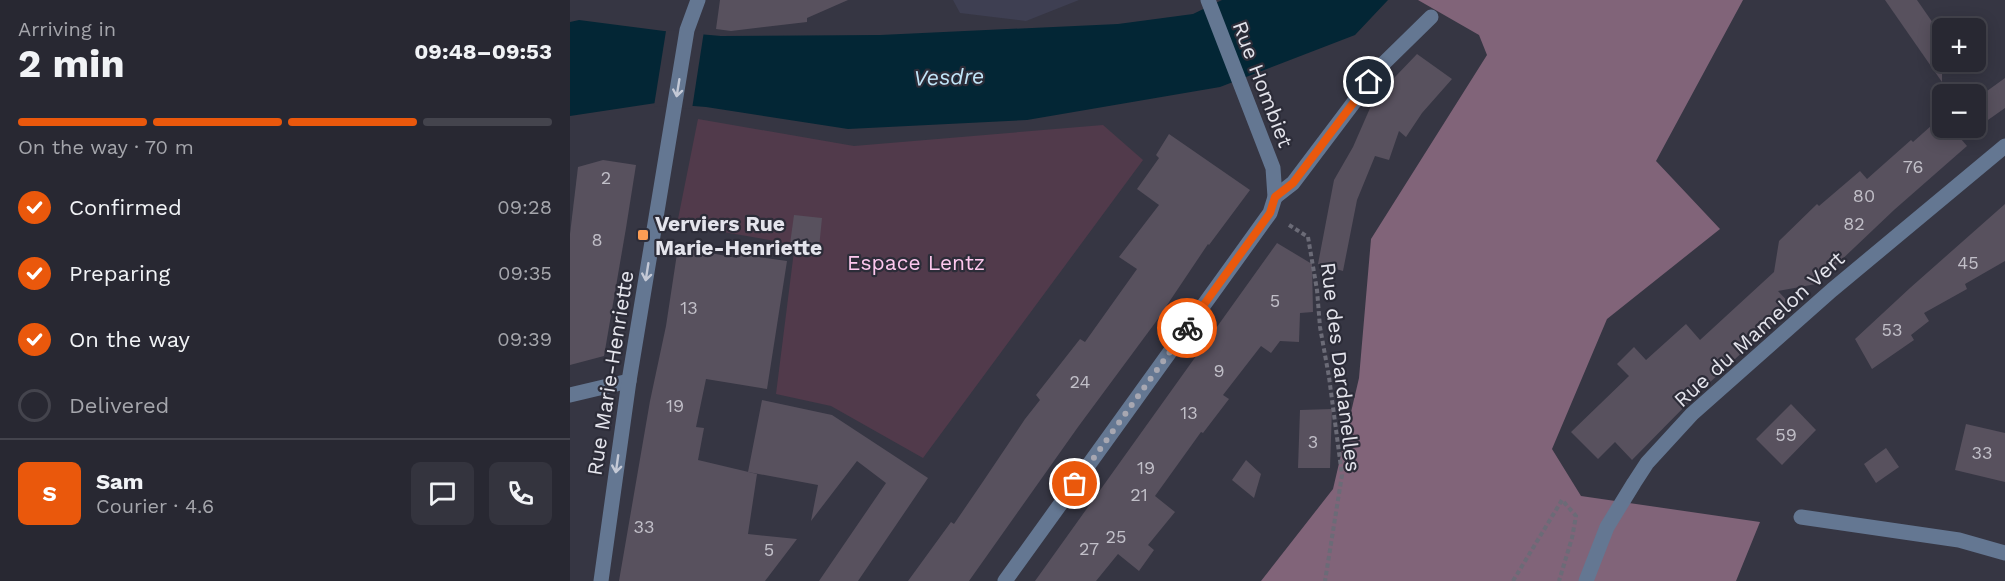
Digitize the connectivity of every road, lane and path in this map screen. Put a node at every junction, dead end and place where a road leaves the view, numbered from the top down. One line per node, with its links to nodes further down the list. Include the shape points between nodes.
1 (698, 0): 7 (street, Rue Marie-Henriette, one-way to 7, via 687,30)
2 (1208, 0): 5 (street, Rue Hombiet, via 1273,168)
3 (1431, 17): 5 (street, Rue Hombiet, via 1382,65 1293,183)
4 (2005, 146): 16 (street, Rue du Mamelon Vert, via 1832,290 1692,414 1647,464 1628,492 1606,527)
5 (1275, 197): 6 (street)
6 (1270, 213): 12 (street); 13 (path, Rue des Dardanelles, via 1308,237 1317,290 1342,475)
7 (629, 381): 8 (street); 11 (street, Rue Marie-Henriette, one-way to 11)
8 (570, 395)
9 (1801, 517): 10 (street, via 1959,540)
10 (2005, 554)
11 (601, 581)
12 (1005, 581)
13 (1325, 581)
14 (1513, 581): 15 (path, via 1562,500 1576,516)
15 (1558, 581)
16 (1586, 581)

